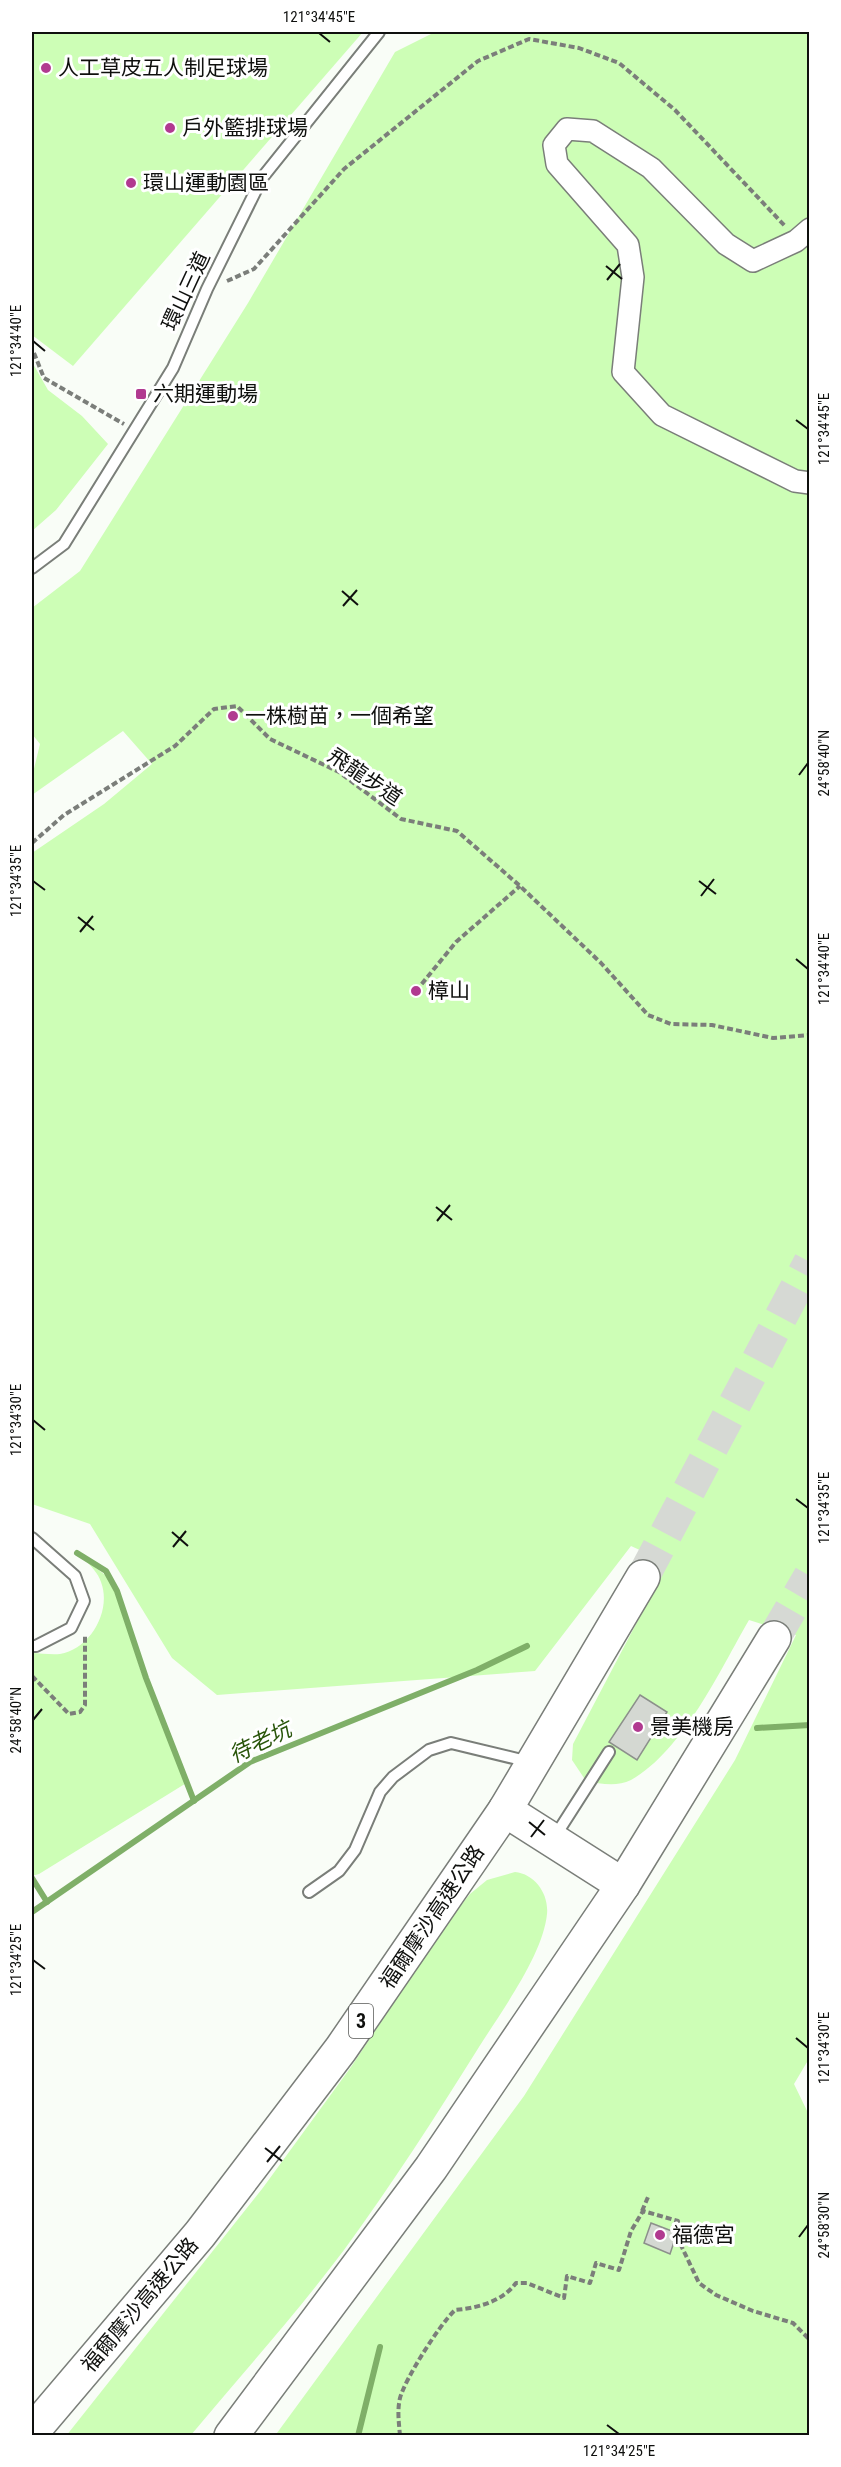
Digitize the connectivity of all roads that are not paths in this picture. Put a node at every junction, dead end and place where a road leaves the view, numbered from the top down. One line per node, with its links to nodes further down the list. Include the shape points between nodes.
1 (379, 32): 4 (lane, 環山三道, via 262,178 173,369 64,544)
2 (803, 235): 3 (street, via 753,261 726,244 651,168 593,131 567,129 554,145 557,164 628,245 633,278 623,372 662,415 795,481)
3 (810, 483)
4 (32, 568)
5 (32, 1538): 8 (lane, via 75,1576 84,1601 71,1628)
6 (643, 1577): 10 (highway, 福爾摩沙高速公路 / 3)
7 (774, 1638): 13 (highway)
8 (32, 1646)
9 (609, 1752): 12 (lane)
10 (533, 1762): 11 (highway, 福爾摩沙高速公路 / 3); 14 (lane, via 451,1743 429,1750 380,1792 355,1850 339,1871)
11 (505, 1810): 12 (highway); 15 (highway, 福爾摩沙高速公路 / 3, via 334,2059 200,2234)
12 (553, 1840): 13 (highway)
13 (623, 1885): 16 (highway, via 431,2169)
14 (309, 1892)
15 (32, 2432)
16 (231, 2436)

